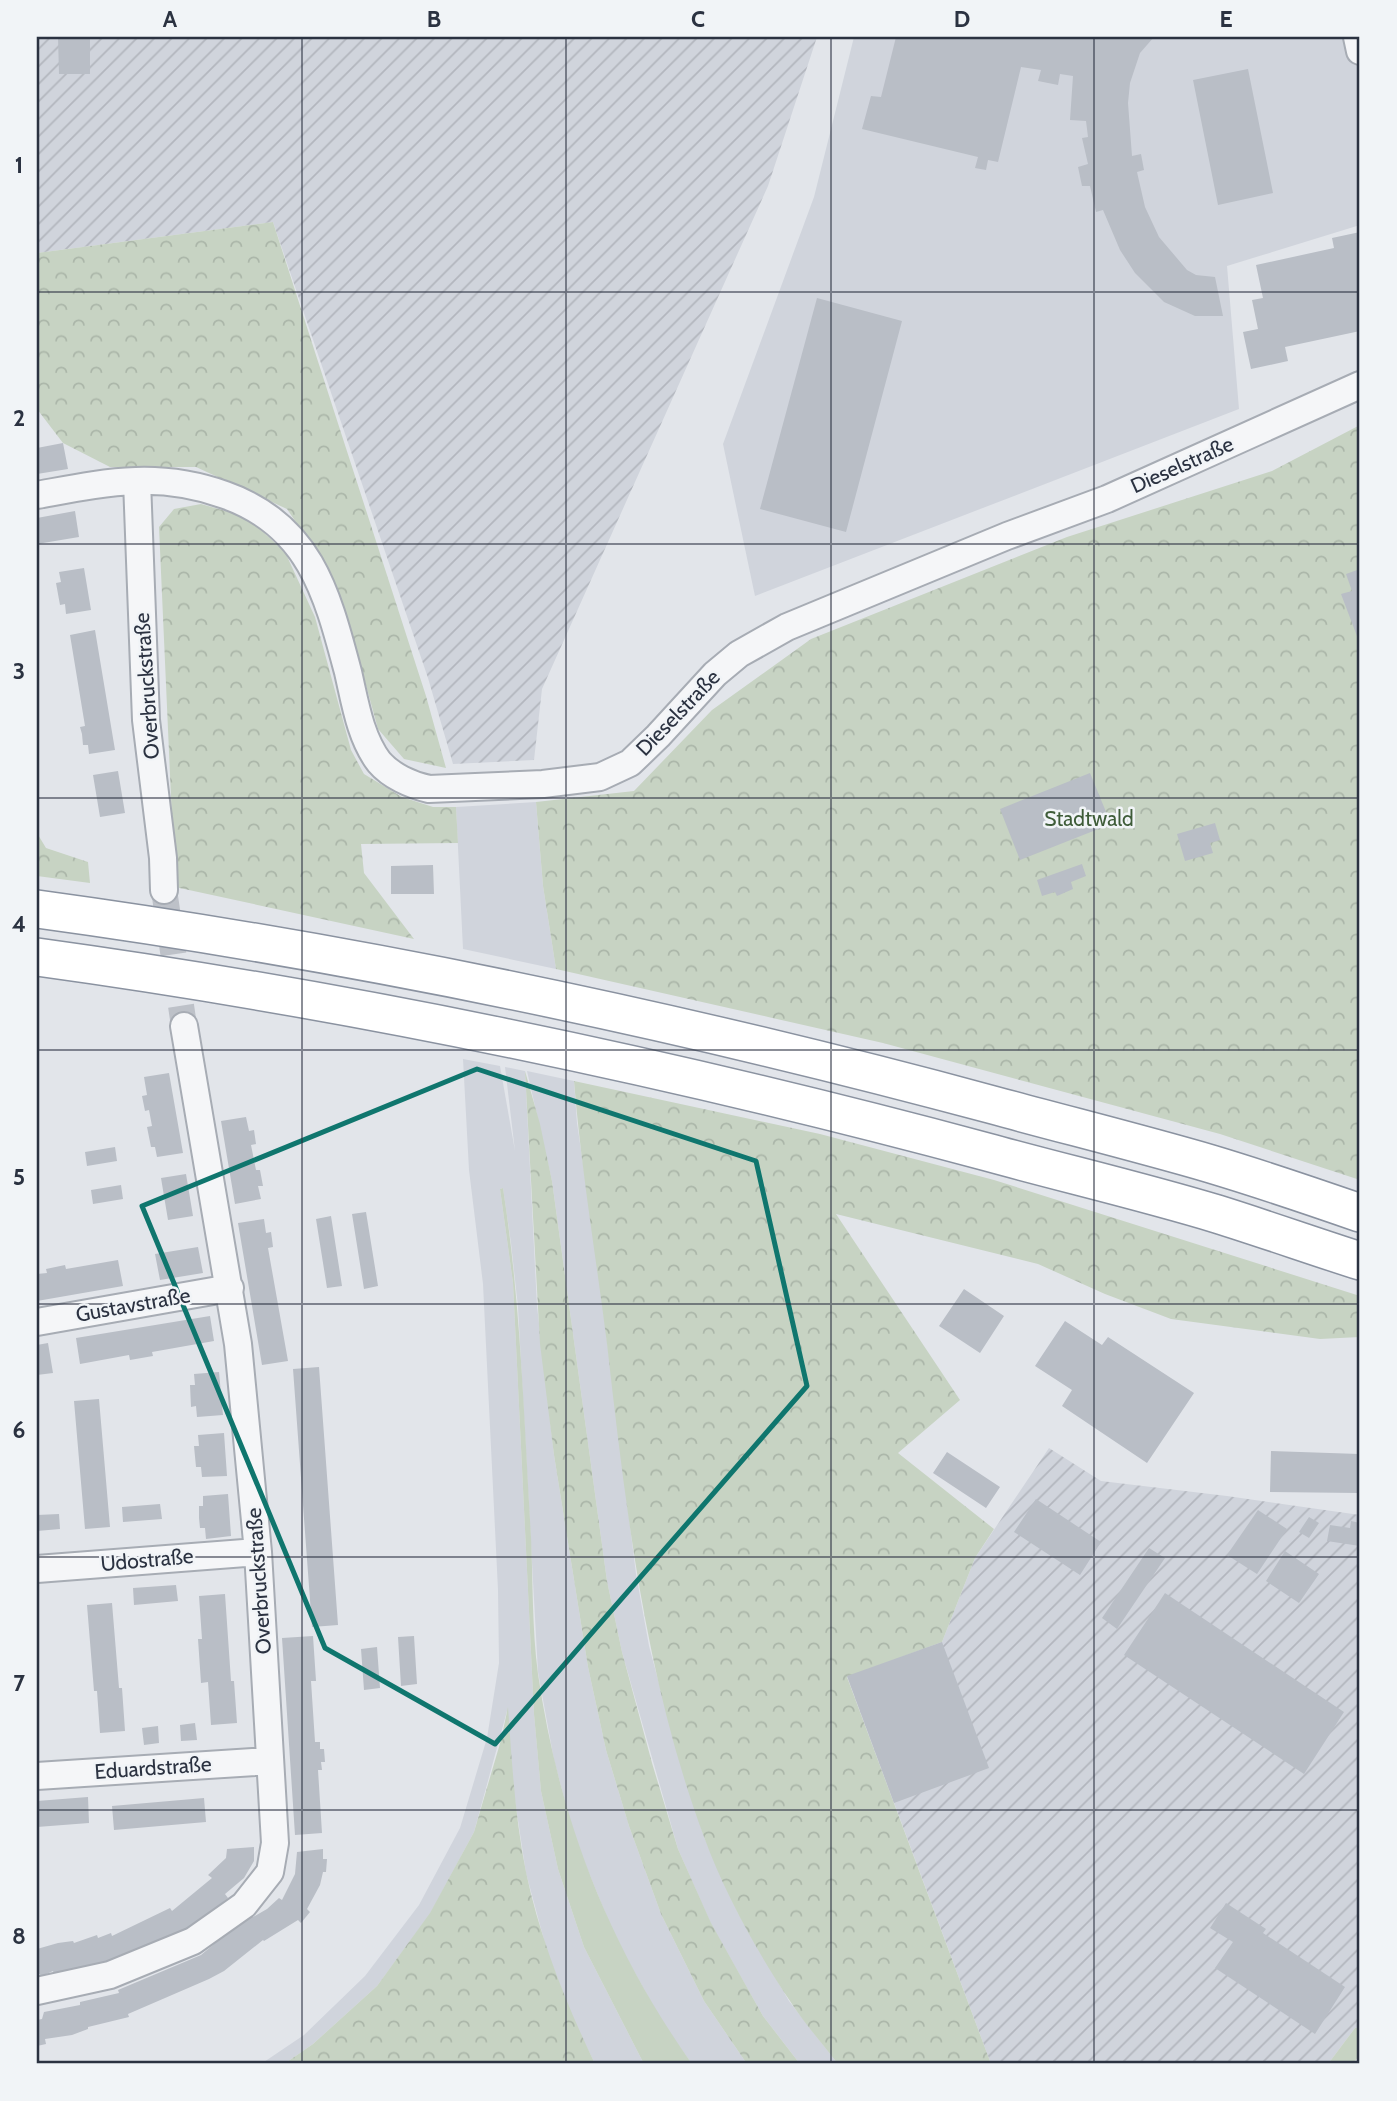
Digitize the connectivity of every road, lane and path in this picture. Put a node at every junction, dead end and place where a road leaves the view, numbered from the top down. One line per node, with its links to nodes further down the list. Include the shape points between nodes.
1 (1357, 37): 2 (street)
2 (1360, 51)
3 (1360, 385): 4 (street, Dieselstraße, via 1107,499 788,627 739,654 715,674 630,762 600,777 543,784 449,789 415,786 398,777 380,762 364,734 332,613 298,543 266,513 242,501 206,488)
4 (137, 481): 5 (street, Dieselstraße); 6 (street, Overbruckstraße, via 146,720)
5 (37, 495)
6 (164, 890)
7 (37, 908): 10 (highway, via 432,973 691,1028 1213,1165)
8 (37, 957): 11 (highway, via 433,1023 692,1077 863,1118 1216,1214)
9 (184, 1026): 12 (street, Overbruckstraße)
10 (1360, 1213)
11 (1360, 1261)
12 (230, 1288): 13 (street, Gustavstraße); 14 (street, Overbruckstraße)
13 (37, 1322)
14 (258, 1552): 15 (street, Udostraße); 16 (street, Overbruckstraße)
15 (37, 1569)
16 (270, 1761): 17 (street, Eduardstraße); 18 (street, Overbruckstraße, via 275,1843 270,1872 244,1905 193,1941 110,1975)
17 (37, 1776)
18 (37, 1991)

